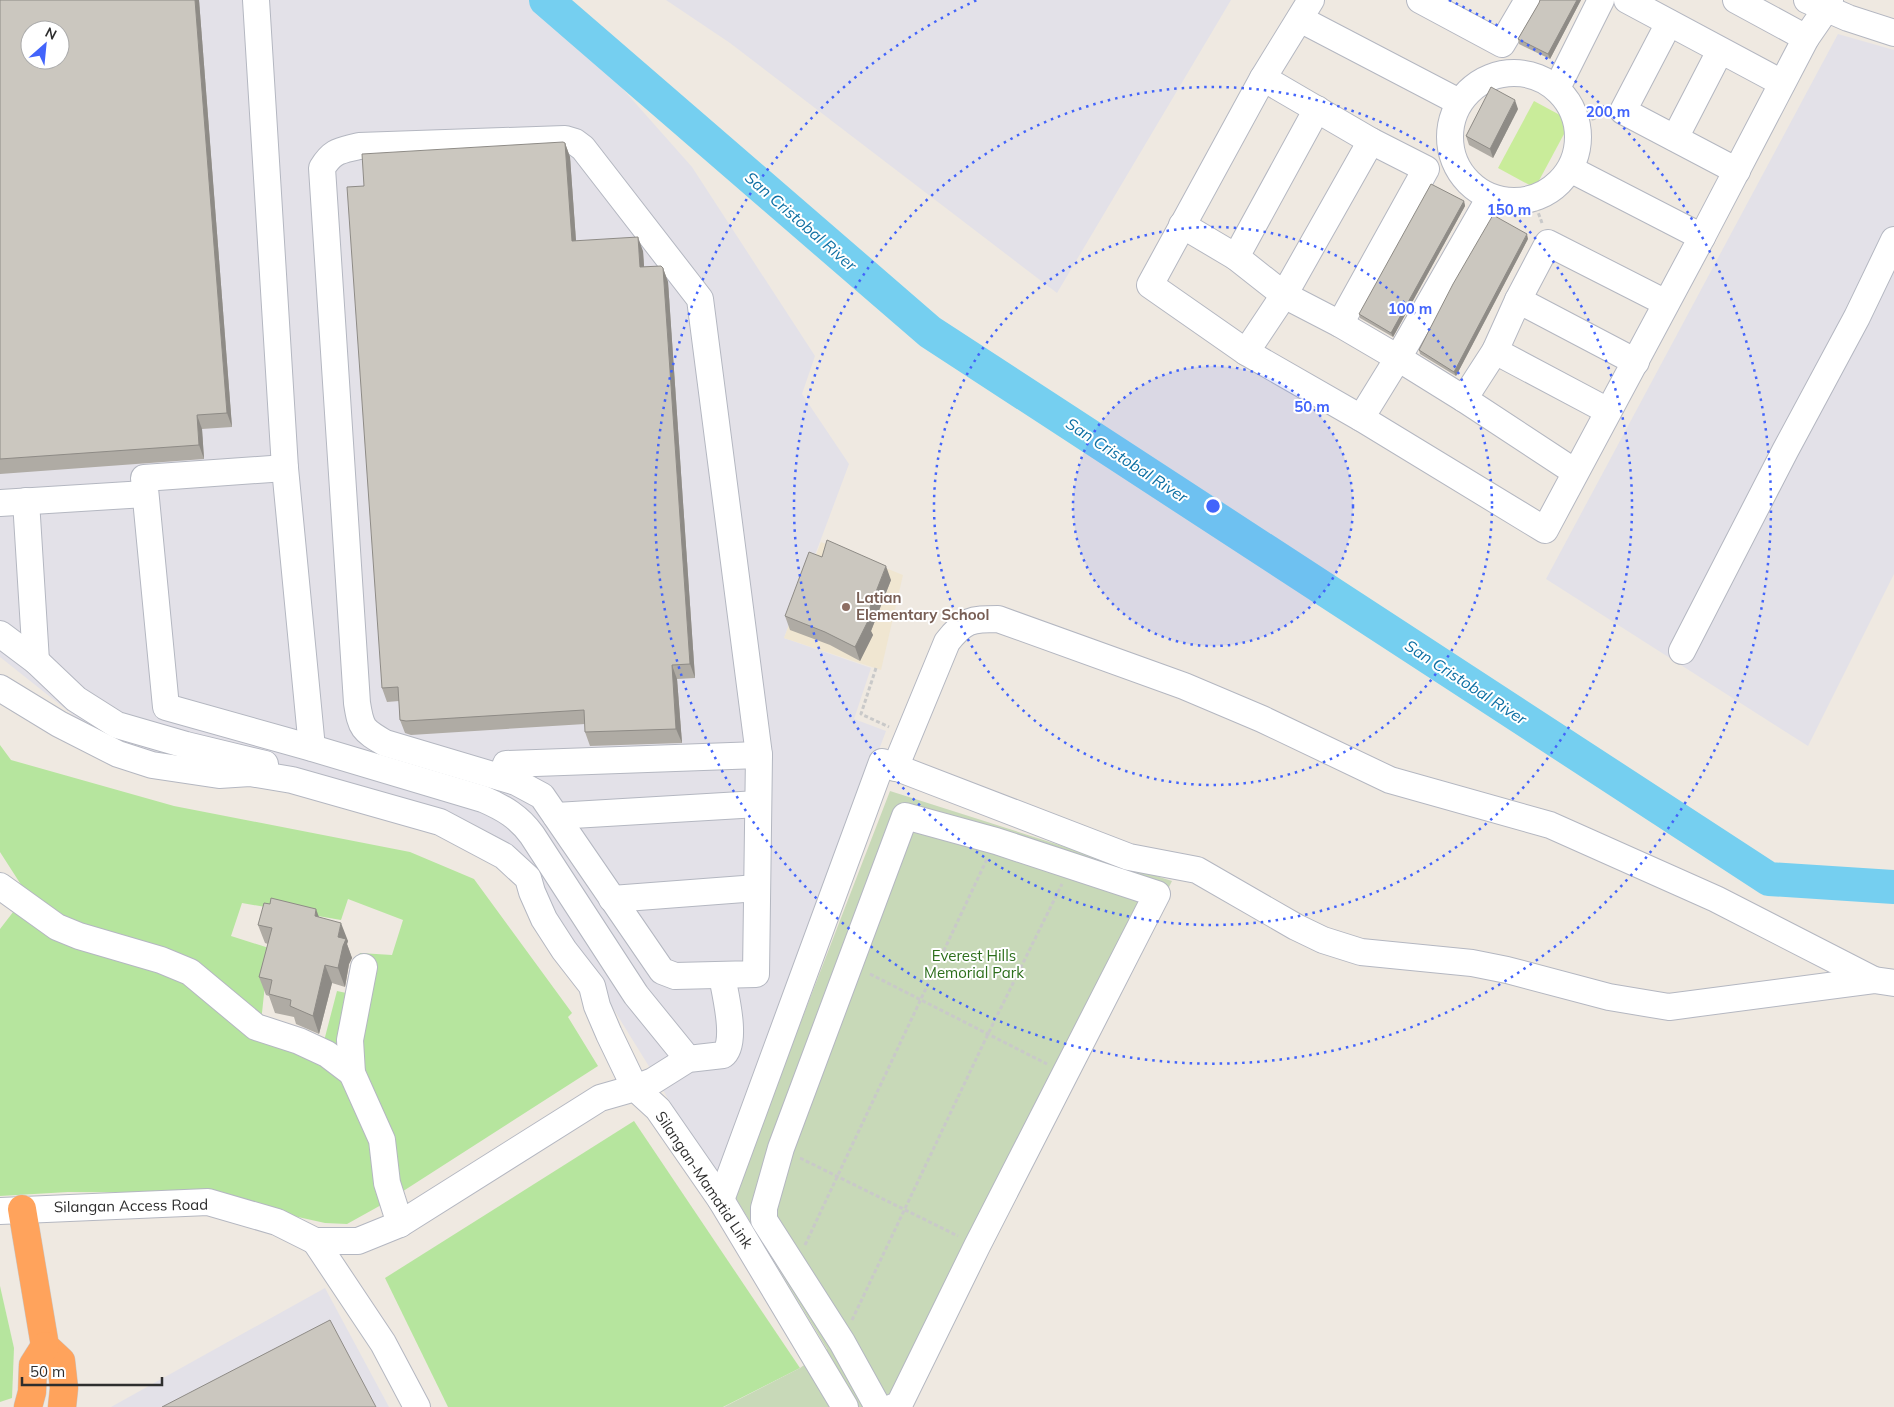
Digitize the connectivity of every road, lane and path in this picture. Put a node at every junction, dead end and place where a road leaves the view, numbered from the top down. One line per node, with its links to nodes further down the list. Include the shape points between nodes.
1 (256, 0): 39 (street)
2 (1420, 0): 8 (street)
3 (1528, 0): 8 (street, via 1502,44)
4 (1601, 0): 16 (street)
5 (1627, 0): 10 (street)
6 (1736, 0): 12 (street)
7 (1821, 3): 11 (street); 12 (street)
8 (1449, 7)
9 (1305, 9): 14 (street); 17 (street)
10 (1669, 23): 13 (street); 19 (street, via 1623,111)
11 (1894, 33)
12 (1806, 38): 15 (street)
13 (1720, 51): 15 (street); 19 (street)
14 (1263, 78): 18 (street); 24 (street)
15 (1782, 83): 22 (street)
16 (1557, 88): 17 (street, via 1509,72 1490,76 1472,86); 21 (street, via 1571,104 1579,123 1580,147)
17 (1459, 102): 23 (street, via 1449,130 1452,159 1466,183)
18 (1317, 108): 20 (street); 27 (street)
19 (1675, 138): 22 (street)
20 (1371, 141): 28 (street); 31 (street, via 1426,169)
21 (1572, 170): 23 (street, via 1534,201); 25 (street)
22 (1737, 171): 25 (street)
23 (1490, 199): 34 (street)
24 (1182, 225): 27 (street); 33 (street, via 1150,285)
25 (1702, 237): 30 (street)
26 (1894, 240): 45 (street)
27 (1236, 257): 28 (street)
28 (1284, 295): 31 (street); 33 (street)
29 (1518, 300): 30 (street, via 1548,243); 32 (street); 35 (street)
30 (1666, 303): 35 (street)
31 (1340, 324): 34 (street)
32 (1495, 351): 36 (street); 37 (street)
33 (1246, 352): 38 (street)
34 (1398, 358): 36 (street); 38 (street)
35 (1636, 362): 37 (street)
36 (1464, 399): 40 (street)
37 (1608, 411): 40 (street)
38 (1361, 418): 40 (street, via 1545,530)
39 (286, 468): 41 (street, via 144,478); 50 (street)
40 (1575, 472)
41 (145, 494): 42 (street); 50 (street, via 166,707)
42 (26, 501): 43 (street); 46 (street)
43 (0, 503)
44 (0, 634): 46 (street)
45 (1682, 651)
46 (36, 661): 61 (street, via 76,699 117,725 460,814 508,839 538,862)
47 (876, 668): 49 (path, via 861,714)
48 (0, 688): 71 (street, Silangan-Mamatid Link, via 59,724 118,754 152,765 219,775 250,773 292,780 440,822 504,856 528,878 544,919 592,986 609,1034)
49 (891, 728)
50 (312, 748): 61 (street, via 501,807 525,825)
51 (759, 755): 53 (street, via 506,764); 53 (street, via 700,299 583,148 575,142 565,139 358,146 336,152 322,168 360,722 367,732 385,743); 54 (street)
52 (895, 768): 65 (street, via 1129,857 1197,870 1296,927 1361,952 1472,963 1609,997 1669,1007); 65 (street, via 947,642 959,627 976,619 998,619 1184,686 1390,780 1550,825 1716,899); 74 (street, via 882,762)
53 (501, 777): 55 (street, via 542,796)
54 (758, 804): 55 (street); 59 (street)
55 (556, 816): 60 (street)
56 (996, 841): 57 (street); 62 (street, via 905,816); 66 (path)
57 (1071, 866): 67 (path); 70 (street, via 1157,894)
58 (0, 886): 69 (street, via 57,927 190,972 256,1027 327,1054)
59 (757, 888): 60 (street); 64 (street, via 756,974)
60 (612, 899): 64 (street, via 662,971 675,976)
61 (575, 901): 68 (street, via 636,996)
62 (850, 964): 66 (path); 72 (street)
63 (364, 967): 69 (street, via 350,1040)
64 (722, 976): 68 (street, via 730,1045 723,1055)
65 (1884, 981)
66 (921, 1000): 67 (path); 73 (path)
67 (988, 1034): 70 (path); 75 (path)
68 (688, 1059): 71 (street)
69 (352, 1073): 77 (street, via 382,1140 387,1183)
70 (1065, 1074): 79 (street)
71 (636, 1088): 74 (street, Silangan-Mamatid Link, via 658,1109); 77 (street, via 600,1098)
72 (781, 1148): 73 (path); 80 (street, via 764,1208 764,1220)
73 (837, 1176): 75 (path); 80 (path)
74 (721, 1200): 86 (street, Silangan-Mamatid Link)
75 (904, 1209): 79 (path); 81 (path)
76 (11, 1210): 78 (street, Silangan Access Road, via 208,1202 277,1222); 82 (highway)
77 (400, 1224): 78 (street, via 358,1241)
78 (315, 1240): 85 (street, via 383,1343)
79 (977, 1246): 88 (street, via 899,1405)
80 (794, 1268): 81 (street)
81 (842, 1342): 87 (street)
82 (45, 1346): 83 (highway, via 33,1365); 84 (highway, via 61,1361)
83 (28, 1407)
84 (62, 1407)
85 (417, 1407)
86 (845, 1407)
87 (878, 1407)
88 (893, 1407)

